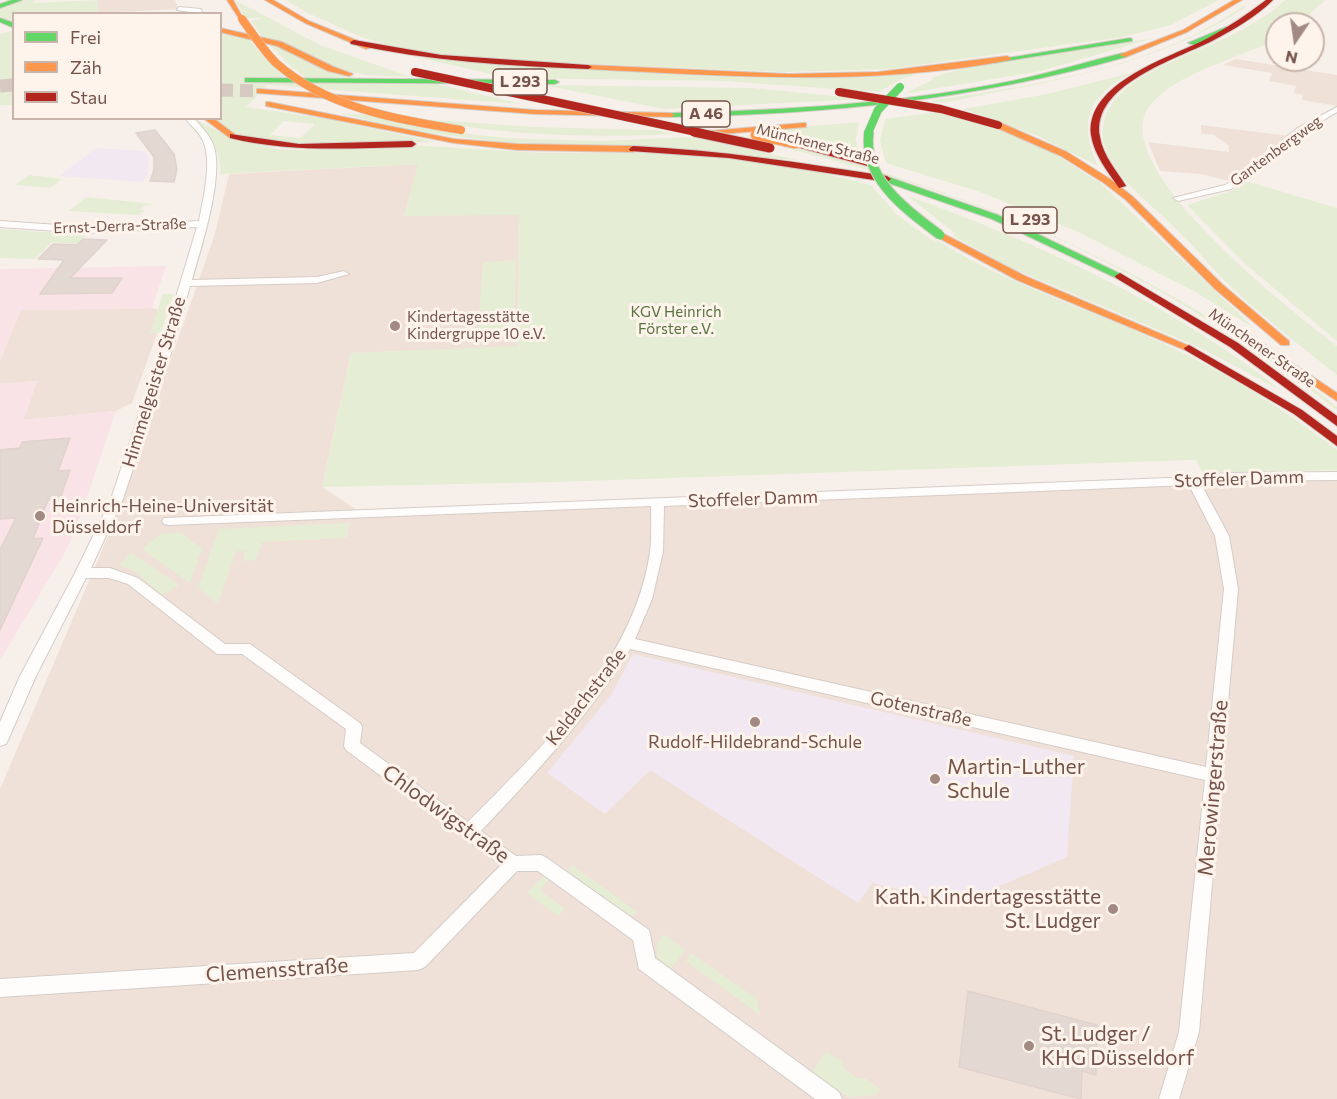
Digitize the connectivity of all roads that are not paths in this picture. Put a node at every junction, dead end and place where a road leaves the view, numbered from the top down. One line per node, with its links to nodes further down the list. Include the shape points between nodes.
1 (19, 0): 7 (main road)
2 (188, 0): 8 (street)
3 (230, 0): 21 (main road, bridge, via 277,63 319,92 377,113 461,130 529,137 620,139 823,123)
4 (1239, 0): 10 (main road, A 46)
5 (1269, 0): 11 (main road, A 46)
6 (263, 3): 13 (main road, Münchener Straße / L 293); 25 (main road, Münchener Straße / L 293, bridge, via 336,46 415,72 770,148)
7 (0, 6)
8 (177, 6): 9 (street)
9 (200, 12)
10 (1197, 26): 14 (main road); 19 (main road, A 46, via 1126,54 1025,81 822,108 587,114)
11 (1228, 28): 21 (main road, A 46, via 1136,63 1050,87); 26 (main road, via 1123,84 1100,108 1095,129 1099,150)
12 (222, 30): 16 (main road, via 279,44 345,73)
13 (354, 42): 14 (main road, via 468,62 789,76 878,74); 30 (main road, Münchener Straße / L 293, bridge, via 455,72 796,144 900,172 1034,221)
14 (1007, 58): 37 (main road, bridge, via 916,78 878,105 866,139 876,172 887,190 940,235 1021,278 1153,331 1259,388)
15 (248, 80): 16 (main road)
16 (399, 80): 17 (main road, L 293)
17 (572, 82)
18 (618, 83): 26 (main road, bridge, via 731,85 905,101 998,125 1064,154)
19 (256, 96): 21 (main road, A 46, via 441,116 585,123 717,123); 24 (main road, via 432,138)
20 (1337, 109): 27 (street, Gantenbergweg, via 1299,131 1238,182)
21 (855, 116)
22 (191, 120): 29 (street, Himmelgeister Straße, via 205,136 212,161)
23 (210, 120): 24 (main road, via 233,136 256,143 304,148)
24 (489, 145): 25 (main road, via 686,150 770,159)
25 (887, 179): 36 (main road, Münchener Straße / L 293, via 968,206 1091,262 1204,326)
26 (1129, 198): 34 (main road, via 1219,287)
27 (1178, 198)
28 (0, 224): 29 (street, Ernst-Derra-Straße, via 88,230)
29 (203, 224): 32 (street, Himmelgeister Straße)
30 (1143, 273)
31 (344, 274): 32 (street, Himmelgeister Straße, via 317,280)
32 (185, 284): 42 (street, Himmelgeister Straße, via 117,499)
33 (1204, 308): 35 (main road, Münchener Straße)
34 (1337, 389)
35 (1337, 398)
36 (1337, 422)
37 (1337, 442)
38 (1337, 476): 39 (street, Stoffeler Damm)
39 (1193, 481): 40 (street, Stoffeler Damm); 45 (street, Merowingerstraße, via 1222,536 1231,589)
40 (658, 502): 41 (street, Stoffeler Damm); 43 (street, Keldachstraße, via 658,553 650,587)
41 (169, 521)
42 (82, 573): 44 (street, Himmelgeister Straße, via 52,627); 46 (street, Chlodwigstraße, via 122,575 222,650 245,648 354,727 352,746)
43 (628, 643): 45 (street, Gotenstraße); 46 (street, Keldachstraße, via 576,717)
44 (0, 740)
45 (1215, 775): 50 (street, Merowingerstraße, via 1189,1032)
46 (469, 832): 47 (street, Chlodwigstraße)
47 (513, 864): 48 (street, Clemensstraße, via 418,961); 49 (street, Chlodwigstraße, via 540,863 642,936 646,963)
48 (0, 988)
49 (832, 1099)
50 (1169, 1099)

